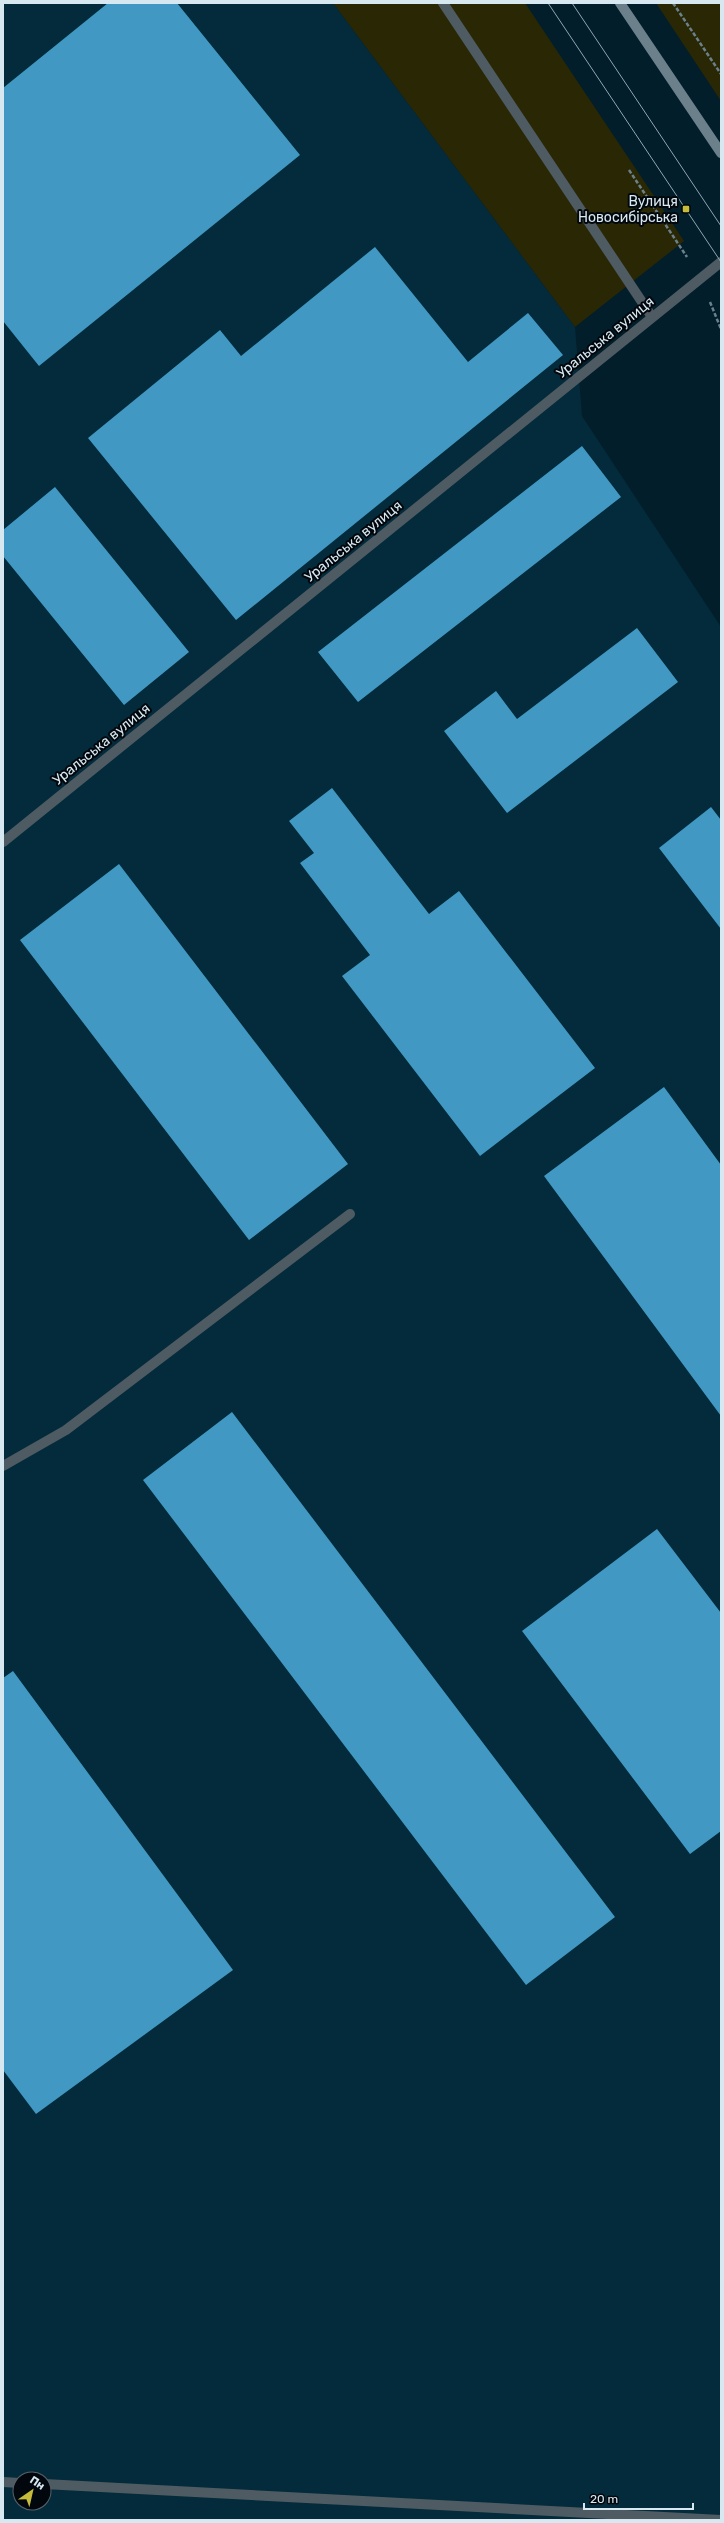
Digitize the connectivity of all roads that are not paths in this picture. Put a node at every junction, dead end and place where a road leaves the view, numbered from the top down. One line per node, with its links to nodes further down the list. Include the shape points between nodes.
1 (443, 3): 5 (street)
2 (620, 3): 3 (main road)
3 (721, 153)
4 (721, 262): 5 (street, Уральська вулиця)
5 (652, 317): 6 (street, Уральська вулиця)
6 (3, 842)
7 (350, 1214): 8 (street, via 66,1430)
8 (3, 1466)
9 (52, 2484): 10 (street)
10 (721, 2520)

